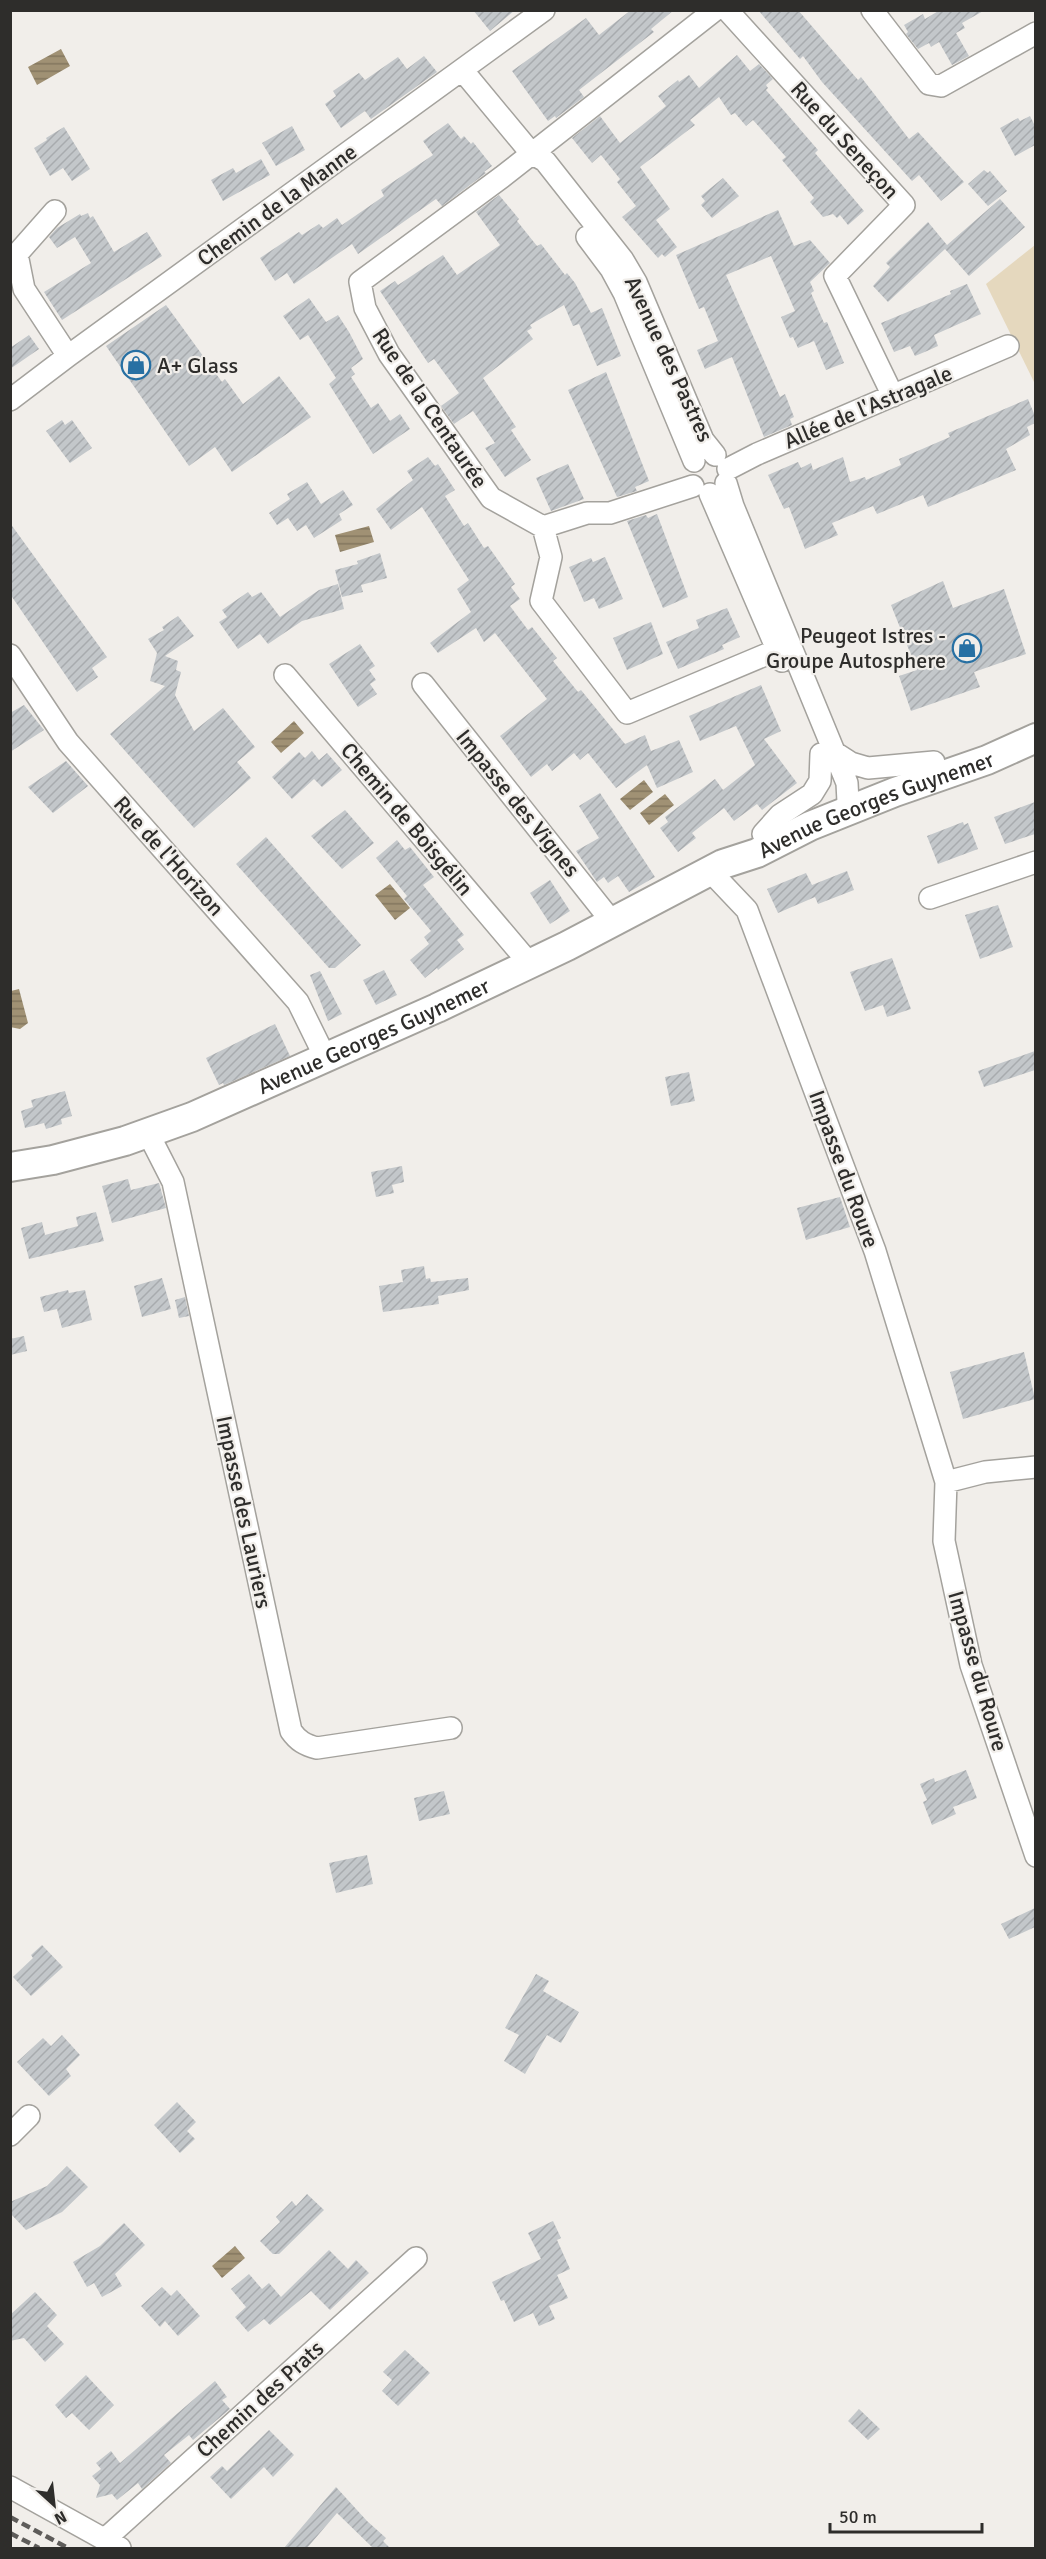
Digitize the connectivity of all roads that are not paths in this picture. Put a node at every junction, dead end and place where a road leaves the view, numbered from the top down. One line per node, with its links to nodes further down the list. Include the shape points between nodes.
1 (544, 10): 6 (street, Chemin de la Manne)
2 (715, 10): 7 (street, Rue de la Centaurée)
3 (727, 10): 11 (street, Rue du Seneçon, via 904,205 835,276)
4 (872, 10): 5 (street, via 929,84 941,86)
5 (1035, 33)
6 (463, 71): 7 (street, Avenue des Pastres); 10 (street, Chemin de la Manne)
7 (531, 153): 13 (street, Avenue des Pastres, via 545,161 623,260 650,310); 13 (street, Avenue des Pastres, via 534,168 597,249 624,293 694,461 689,473); 14 (street, Rue de la Centaurée, via 360,282 365,308 389,354 491,498)
8 (55, 211): 10 (street, via 17,254 24,289)
9 (1008, 346): 11 (street, Allée de l'Astragale)
10 (68, 356): 12 (street, Chemin de la Manne)
11 (893, 396): 13 (street, Allée de l'Astragale, via 757,454)
12 (10, 400)
13 (714, 477): 14 (street, Allée de l'Astragale, via 610,513 587,513); 15 (street, Avenue des Pastres); 20 (street, Avenue des Pastres, via 733,506)
14 (543, 527): 15 (street, via 550,557 541,601 627,713)
15 (777, 650): 20 (street, Avenue des Pastres)
16 (10, 655): 29 (street, Rue de l'Horizon, via 68,742 298,1002)
17 (285, 675): 28 (street, Chemin de Boisgélin)
18 (423, 684): 27 (street, Impasse des Vignes)
19 (1032, 739): 21 (main road, Avenue Georges Guynemer, via 987,760)
20 (827, 753): 21 (street, via 868,768); 22 (street, Avenue des Pastres, via 847,783); 23 (street, Avenue des Pastres, via 820,781 812,794 780,815)
21 (939, 768): 22 (main road, Avenue Georges Guynemer); 23 (main road, Avenue Georges Guynemer, via 810,826)
22 (846, 796): 23 (main road, Avenue Georges Guynemer)
23 (765, 841): 25 (main road, Avenue Georges Guynemer)
24 (1035, 862): 26 (street)
25 (716, 868): 27 (main road, Avenue Georges Guynemer); 33 (street, Impasse du Roure, via 747,910 871,1241)
26 (930, 898)
27 (613, 922): 28 (main road, Avenue Georges Guynemer)
28 (530, 964): 29 (main road, Avenue Georges Guynemer)
29 (325, 1057): 30 (main road, Avenue Georges Guynemer)
30 (148, 1132): 31 (main road, Avenue Georges Guynemer, via 53,1160); 34 (street, Impasse des Lauriers, via 173,1182 291,1731 296,1738 317,1748)
31 (10, 1167)
32 (1035, 1467): 33 (street, via 985,1472)
33 (946, 1482): 35 (street, Impasse du Roure, via 944,1541 971,1665)
34 (451, 1728)
35 (1035, 1856)
36 (29, 2116): 37 (street)
37 (10, 2135)
38 (416, 2258): 40 (street, Chemin des Prats)
39 (10, 2487): 40 (street)
40 (112, 2544)

